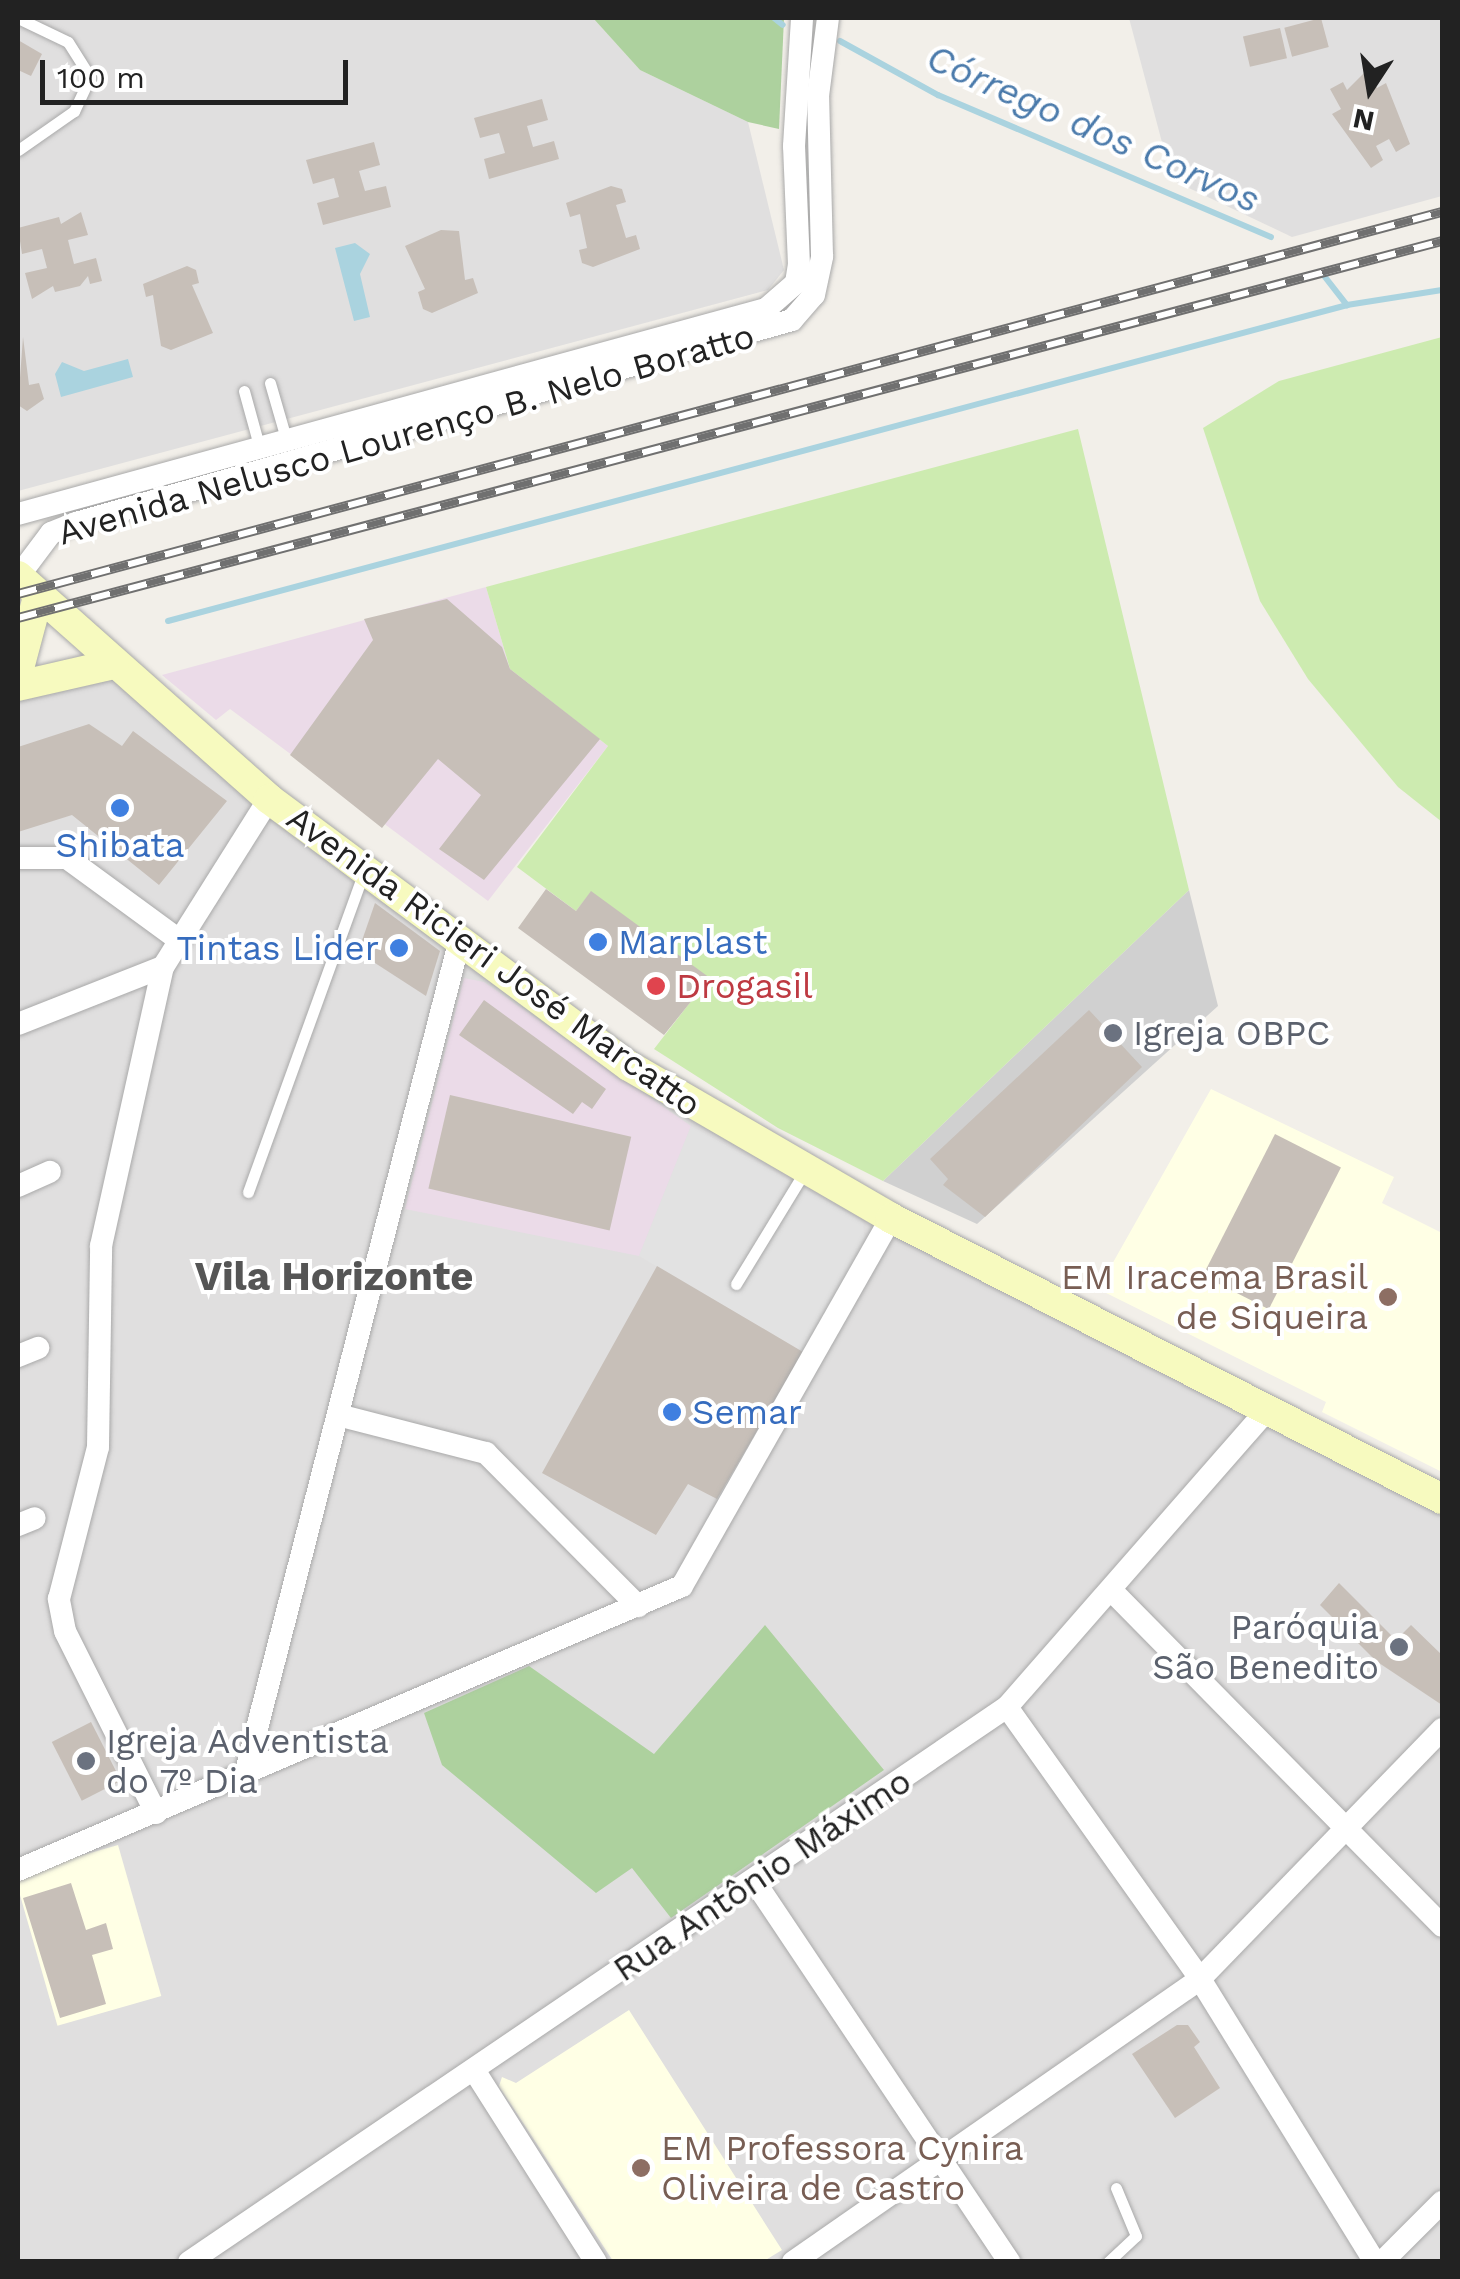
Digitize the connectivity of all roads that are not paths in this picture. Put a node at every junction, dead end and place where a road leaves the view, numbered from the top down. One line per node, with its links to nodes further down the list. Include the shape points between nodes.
1 (18, 18): 4 (lane, via 68,42 90,77 74,111)
2 (802, 18): 7 (street, Avenida Nelusco Lourenço B. Nelo Boratto, via 796,282 766,309)
3 (828, 18): 7 (street, Avenida Nelusco Lourenço B. Nelo Boratto, via 818,96 822,256 806,306 792,320)
4 (18, 150)
5 (270, 384): 8 (lane)
6 (244, 390): 9 (lane)
7 (345, 437): 8 (street, Avenida Nelusco Lourenço B. Nelo Boratto); 11 (street, Avenida Nelusco Lourenço B. Nelo Boratto, via 51,532)
8 (288, 443): 9 (street, Avenida Nelusco Lourenço B. Nelo Boratto)
9 (260, 450): 10 (street, Avenida Nelusco Lourenço B. Nelo Boratto)
10 (18, 514)
11 (23, 582): 12 (main road, Avenida Ricieri José Marcatto); 13 (main road)
12 (114, 664): 14 (main road); 15 (main road, Avenida Ricieri José Marcatto)
13 (18, 672)
14 (18, 686)
15 (269, 799): 17 (main road, Avenida Ricieri José Marcatto); 18 (street)
16 (18, 858): 18 (street, via 67,858)
17 (365, 870): 19 (main road, Avenida Ricieri José Marcatto); 25 (lane)
18 (176, 936): 20 (street)
19 (459, 943): 22 (main road, Avenida Ricieri José Marcatto, via 629,1066); 29 (street)
20 (163, 966): 21 (street); 36 (street, via 101,1246 98,1447 59,1599 65,1631)
21 (18, 1024)
22 (804, 1171): 26 (main road, Avenida Ricieri José Marcatto); 27 (lane)
23 (50, 1172): 24 (street)
24 (18, 1186)
25 (248, 1192)
26 (890, 1218): 28 (main road, Avenida Ricieri José Marcatto); 32 (street, via 699,1566 682,1586)
27 (736, 1284)
28 (1266, 1410): 30 (main road, Avenida Ricieri José Marcatto); 31 (street, Rua Antônio Máximo)
29 (338, 1415): 32 (street, via 486,1453); 35 (street)
30 (1442, 1499)
31 (1112, 1591): 33 (street, Rua Antônio Máximo); 37 (street)
32 (638, 1606): 35 (street)
33 (1007, 1707): 39 (street, Rua Antônio Máximo); 41 (street)
34 (1442, 1729): 37 (street)
35 (245, 1776): 36 (street)
36 (156, 1814): 38 (street)
37 (1346, 1832): 40 (street); 41 (street)
38 (18, 1870)
39 (755, 1882): 42 (street, Rua Antônio Máximo); 43 (street)
40 (1442, 1926)
41 (1200, 1979): 43 (street); 51 (street)
42 (474, 2070): 46 (street, Rua Antônio Máximo); 47 (street)
43 (946, 2160): 48 (street); 49 (street)
44 (1116, 2188): 50 (lane, via 1136,2236)
45 (1442, 2202): 51 (street)
46 (191, 2261)
47 (596, 2262)
48 (792, 2262)
49 (1009, 2262)
50 (1108, 2262)
51 (1379, 2262)

